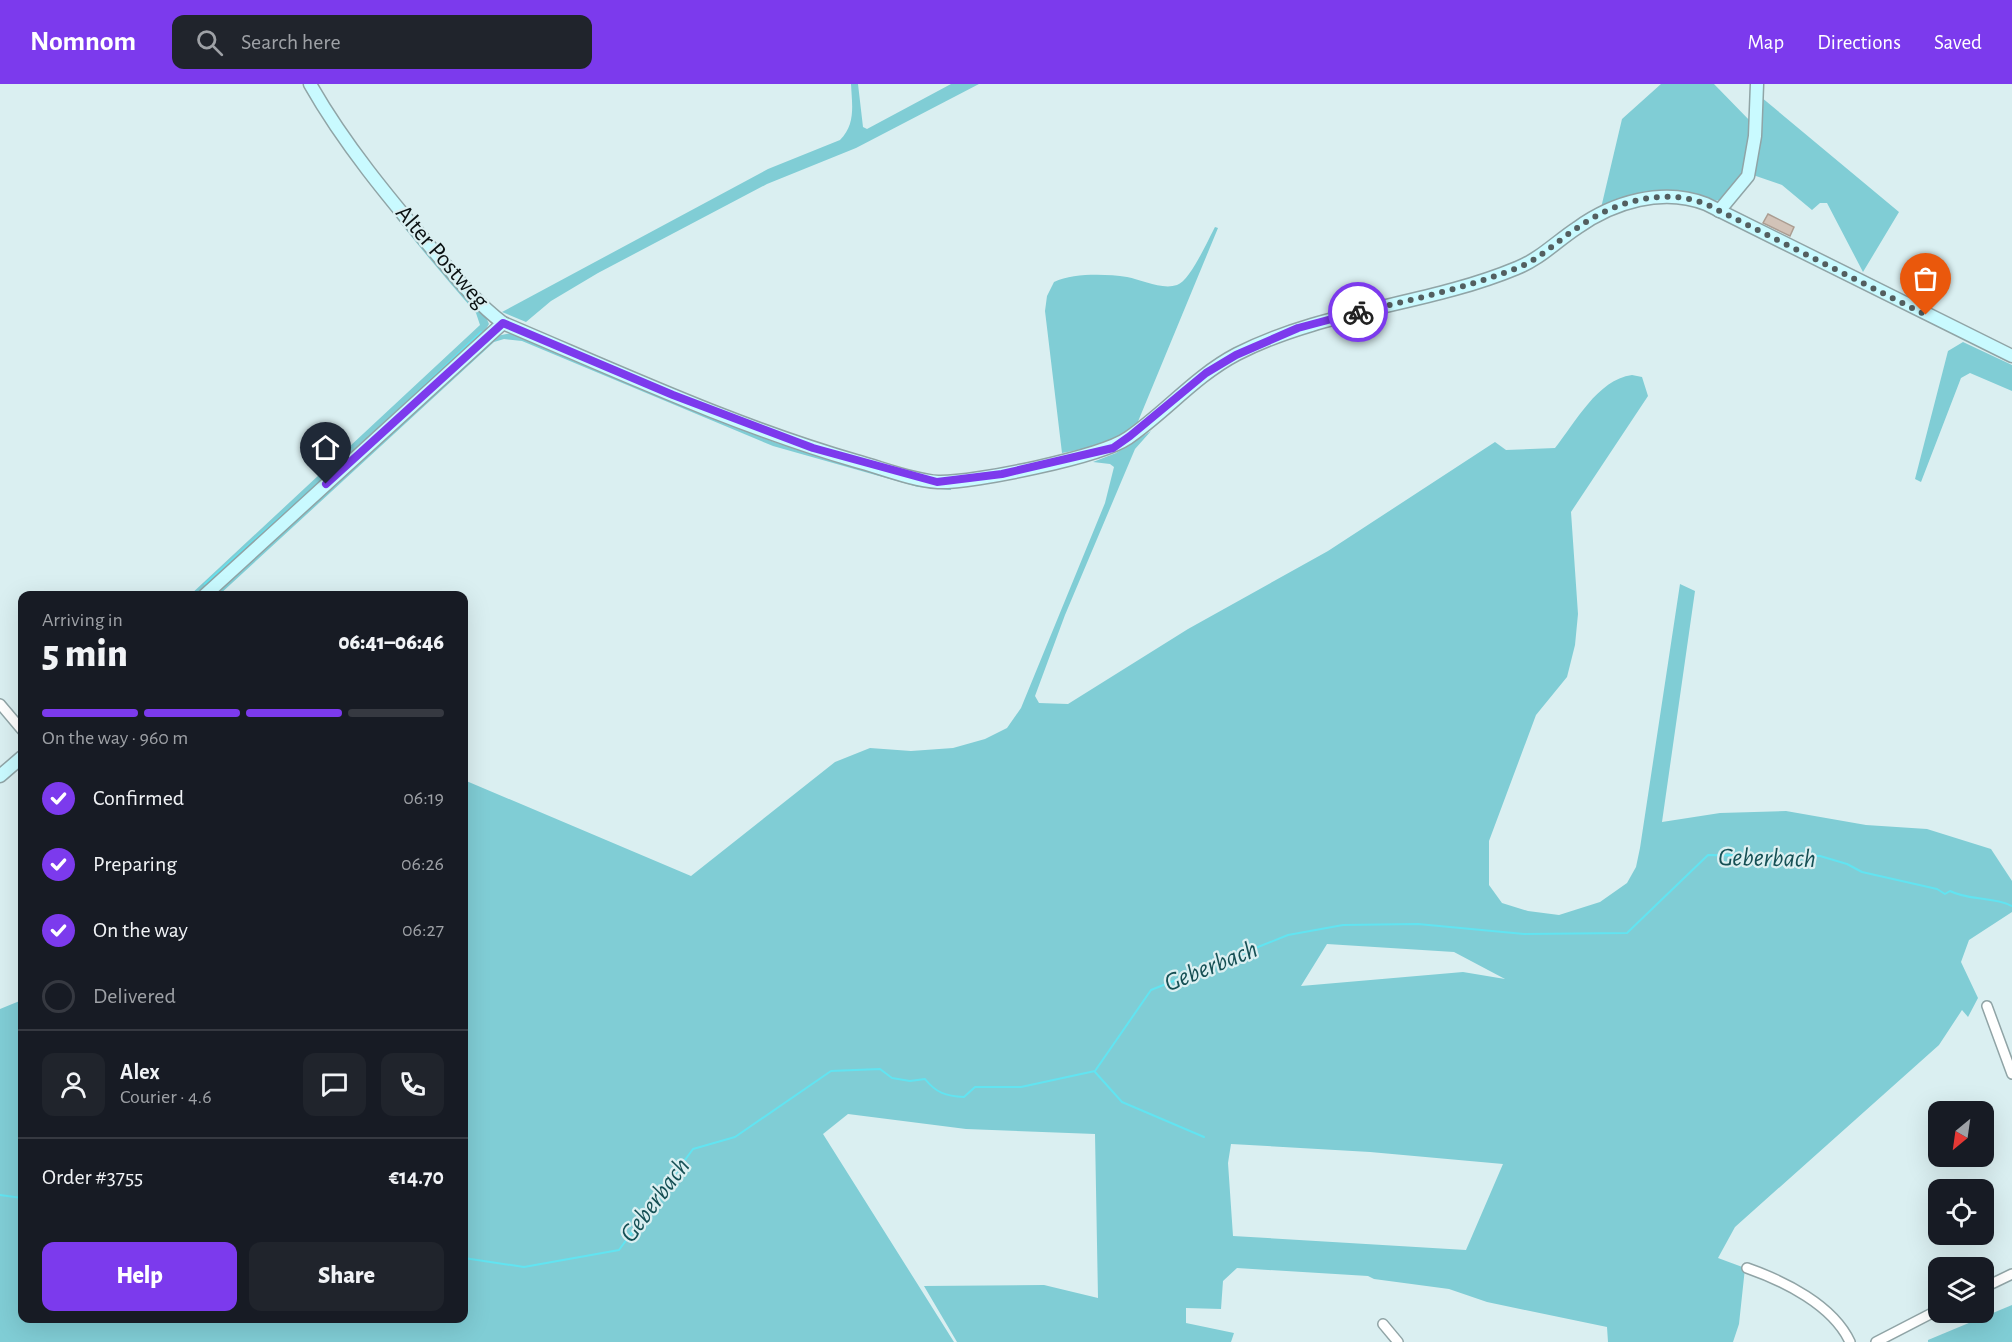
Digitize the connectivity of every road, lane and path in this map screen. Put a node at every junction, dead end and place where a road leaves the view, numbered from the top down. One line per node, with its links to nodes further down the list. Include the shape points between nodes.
1 (310, 84): 4 (street, Alter Postweg, via 342,136 402,213 483,308)
2 (1757, 84): 3 (street, via 1753,158 1748,176)
3 (1719, 211): 4 (street, Alter Postweg, via 1692,198 1678,197 1634,201 1604,210 1519,267 1414,300 1318,322 1236,355 1206,373 1113,448 962,480 937,482 813,448 673,395); 5 (street, Alter Postweg)
4 (503, 323): 6 (street)
5 (2012, 356)
6 (209, 591)
7 (0, 704): 8 (street)
8 (18, 725)
9 (18, 760): 10 (street)
10 (0, 776)
11 (1987, 1006): 12 (street)
12 (2012, 1074)
13 (1747, 1268): 19 (street, via 1792,1288 1830,1315)
14 (2012, 1274): 15 (street)
15 (1994, 1283)
16 (1928, 1315): 20 (street)
17 (1383, 1324): 18 (street)
18 (1398, 1342)
19 (1850, 1342)
20 (1876, 1342)

